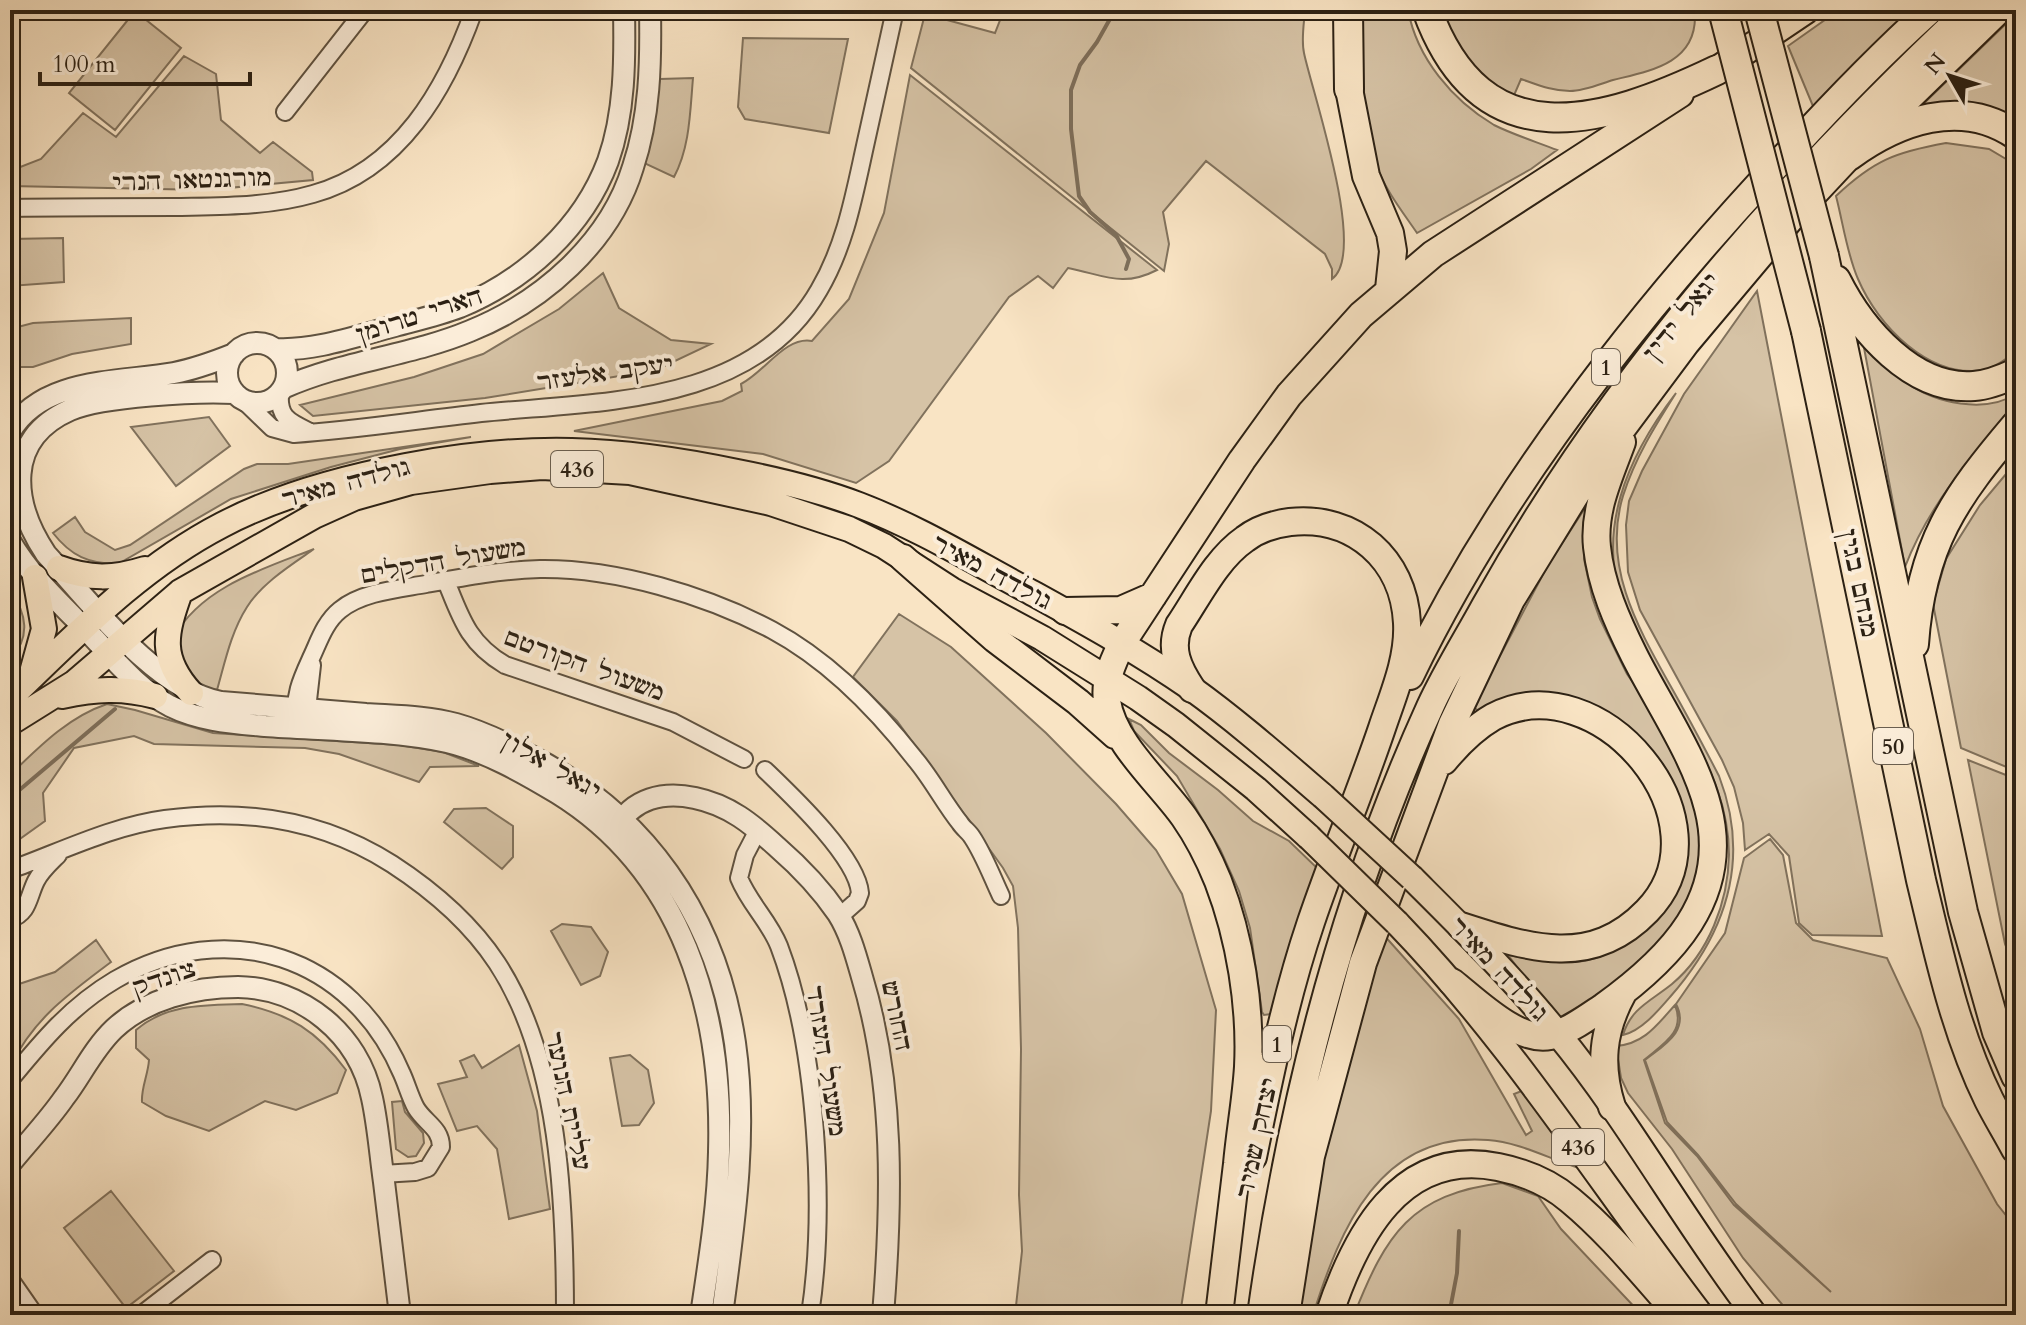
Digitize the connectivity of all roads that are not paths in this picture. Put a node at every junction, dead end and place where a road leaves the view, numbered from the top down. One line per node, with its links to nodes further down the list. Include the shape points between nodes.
1 (474, 10): 19 (street, מורגנטאו הנרי, via 453,65 424,113 387,153 342,183 313,194 245,205)
2 (624, 10): 22 (street, הארי טרומן, via 622,94 608,160 589,201 561,238 531,266 460,307 308,348)
3 (650, 10): 25 (street, הארי טרומן, via 646,112 633,169 612,215 581,256 547,287 470,331 315,374)
4 (895, 10): 30 (street, יעקב אלעזר, via 839,251 794,325 765,350 735,369 668,392)
5 (1348, 10): 15 (highway)
6 (1427, 10): 14 (highway, via 1443,48 1470,83 1511,109 1535,117 1597,115)
7 (1723, 10): 74 (highway, מנחם בגין / 50, bridge, via 1806,331 1942,965 1988,1098)
8 (1759, 10): 21 (highway, bridge)
9 (1806, 10): 14 (highway)
10 (1930, 10): 56 (highway, יגאל ידין / 1, via 1733,211 1567,420 1478,552 1424,647)
11 (1969, 10): 58 (highway, יגאל ידין / 1, via 1824,151 1631,380 1503,575 1431,703)
12 (1999, 10): 18 (highway)
13 (361, 15): 16 (street)
14 (1717, 70): 20 (highway, via 1433,254)
15 (1349, 89): 20 (highway, via 1366,176 1390,233)
16 (285, 112)
17 (2016, 135): 18 (highway, via 1961,116 1924,117 1895,127)
18 (1849, 156): 27 (highway, via 1791,218)
19 (10, 208)
20 (1389, 289): 38 (highway, via 1289,395)
21 (1839, 297): 24 (highway, via 1893,354 1944,383 1972,386); 51 (highway, מנחם בגין / 50)
22 (276, 349): 23 (street, via 254,343); 25 (street, via 287,370)
23 (234, 354): 26 (street, via 227,372); 29 (street, via 187,370 69,389 28,409)
24 (2016, 373)
25 (282, 390): 26 (street, via 265,402 251,403); 30 (street, via 279,406 286,418)
26 (238, 396): 30 (street, יעקב אלעזר, via 272,428); 34 (street, via 201,392 90,403 46,425 23,458 19,493 37,540)
27 (1633, 412): 57 (highway, via 1511,600); 69 (highway, via 1600,505 1597,547 1619,626 1700,784 1713,852 1708,884 1685,933)
28 (2016, 425): 51 (highway, via 1964,488 1931,551 1915,637)
29 (10, 432)
30 (313, 433)
31 (10, 541): 35 (street)
32 (903, 558): 37 (main road, גולדה מאיר / 436, via 849,529 771,503 630,472 542,467 386,487 314,516); 44 (main road, גולדה מאיר / 436); 53 (highway)
33 (159, 564): 34 (main road, via 107,578); 39 (main road, גולדה מאיר / 436, via 254,510 352,478 464,456 576,449 657,457 774,479 857,504); 40 (main road, גולדה מאיר / 436)
34 (59, 568): 40 (street)
35 (35, 577): 40 (street); 43 (main road, via 44,629)
36 (446, 581): 50 (street, משעול הדקלים, via 357,600 339,611 312,655); 54 (street, משעול הקורטם, via 466,630 485,653 505,665 673,722); 64 (street, משעול הדקלים, via 542,569 586,572 688,595 773,630 846,684 914,757 971,835)
37 (180, 592): 42 (main road, גולדה מאיר / 436); 46 (main road, via 166,644 174,670)
38 (1153, 596): 39 (highway, via 1121,610); 41 (highway)
39 (1065, 611): 41 (main road, גולדה מאיר / 436)
40 (91, 620): 42 (street, יגאל אלון); 43 (main road, גולדה מאיר / 436)
41 (1122, 643): 44 (highway); 45 (main road, גולדה מאיר / 436)
42 (116, 646): 46 (street, יגאל אלון); 47 (street, יגאל אלון); 49 (main road, גולדה מאיר / 436)
43 (31, 679): 48 (main road, גולדה מאיר / 436)
44 (1107, 679): 53 (highway, via 1110,715); 68 (main road, גולדה מאיר / 436, bridge, via 1256,789)
45 (1192, 689): 56 (highway, via 1177,662 1175,636 1233,549 1255,533 1283,523 1317,521 1351,531 1392,568 1407,622 1405,656); 67 (main road, גולדה מאיר / 436, bridge, via 1323,796)
46 (191, 693): 50 (street, יגאל אלון)
47 (155, 696): 49 (main road, via 109,688); 50 (street, יגאל אלון, via 201,718)
48 (10, 698)
49 (52, 698): 52 (main road, גולדה מאיר / 436)
50 (300, 715): 59 (street, יגאל אלון, via 429,719 473,729 563,773); 61 (street, יגאל אלון, via 466,748 552,790)
51 (1921, 716): 71 (highway, מנחם בגין / 50, via 1980,981)
52 (10, 723)
53 (1130, 749): 87 (highway, via 1207,856 1233,926 1247,1009 1248,1069)
54 (744, 759)
55 (765, 770): 65 (street, via 804,806 854,874 860,893)
56 (1363, 782): 87 (highway, יצחק שמיר / 1, via 1311,923 1276,1045)
57 (1428, 784): 67 (highway, via 1471,732 1515,709 1539,707 1585,716 1625,740 1653,773 1669,808 1674,853 1667,880 1652,906 1613,939 1551,948); 89 (highway, via 1363,963 1328,1088 1311,1156)
58 (1390, 799): 88 (highway, יצחק שמיר / 1, via 1332,976 1296,1121)
59 (627, 823): 60 (street, החורש, via 700,799 729,809); 61 (street, החורש); 84 (street, יגאל אלון, via 679,886 709,950 729,1012 737,1063 740,1153)
60 (758, 830): 65 (street, החורש, via 797,864); 85 (street, משעול העזרד, via 739,878 779,946 796,1002 816,1169 817,1257)
61 (613, 837): 83 (street, יגאל אלון, via 662,897 710,1016 719,1152)
62 (62, 851): 63 (street, עליית הנוער); 66 (street, עליית הנוער, via 36,880 28,905); 82 (street, עליית הנוער, via 162,819 201,815 286,821 313,826 370,851 437,895 497,963 535,1048 562,1195)
63 (10, 870)
64 (1001, 896)
65 (839, 917): 86 (street, החורש, via 866,990 884,1093 889,1201)
66 (10, 919)
67 (1461, 926): 70 (main road, גולדה מאיר / 436)
68 (1452, 982): 70 (highway, via 1519,1031 1541,1037); 92 (main road, גולדה מאיר / 436, via 1530,1079)
69 (1623, 993): 70 (highway); 73 (highway, via 1603,1052)
70 (1558, 1033): 73 (main road, גולדה מאיר / 436)
71 (2016, 1076)
72 (10, 1080): 76 (street, via 59,1022 118,979 190,953 277,956 312,970 357,1004 392,1050 416,1107 437,1129 441,1147 428,1168)
73 (1612, 1107): 93 (main road, גולדה מאיר / 436)
74 (2016, 1149)
75 (10, 1164): 76 (street, צונדק, via 98,1048 126,1020 186,993 251,988 311,1008 349,1045 372,1096)
76 (382, 1174): 81 (street, צונדק)
77 (212, 1260): 80 (street)
78 (10, 1279): 79 (street)
79 (35, 1315)
80 (141, 1315)
81 (400, 1315)
82 (565, 1315)
83 (701, 1315)
84 (722, 1315)
85 (810, 1315)
86 (883, 1315)
87 (1221, 1315)
88 (1261, 1315)
89 (1286, 1315)
90 (1329, 1315): 91 (highway, via 1348,1261 1379,1212 1400,1189 1422,1176 1462,1165 1513,1170 1569,1199)
91 (1679, 1315)
92 (1701, 1315)
93 (1755, 1315)

